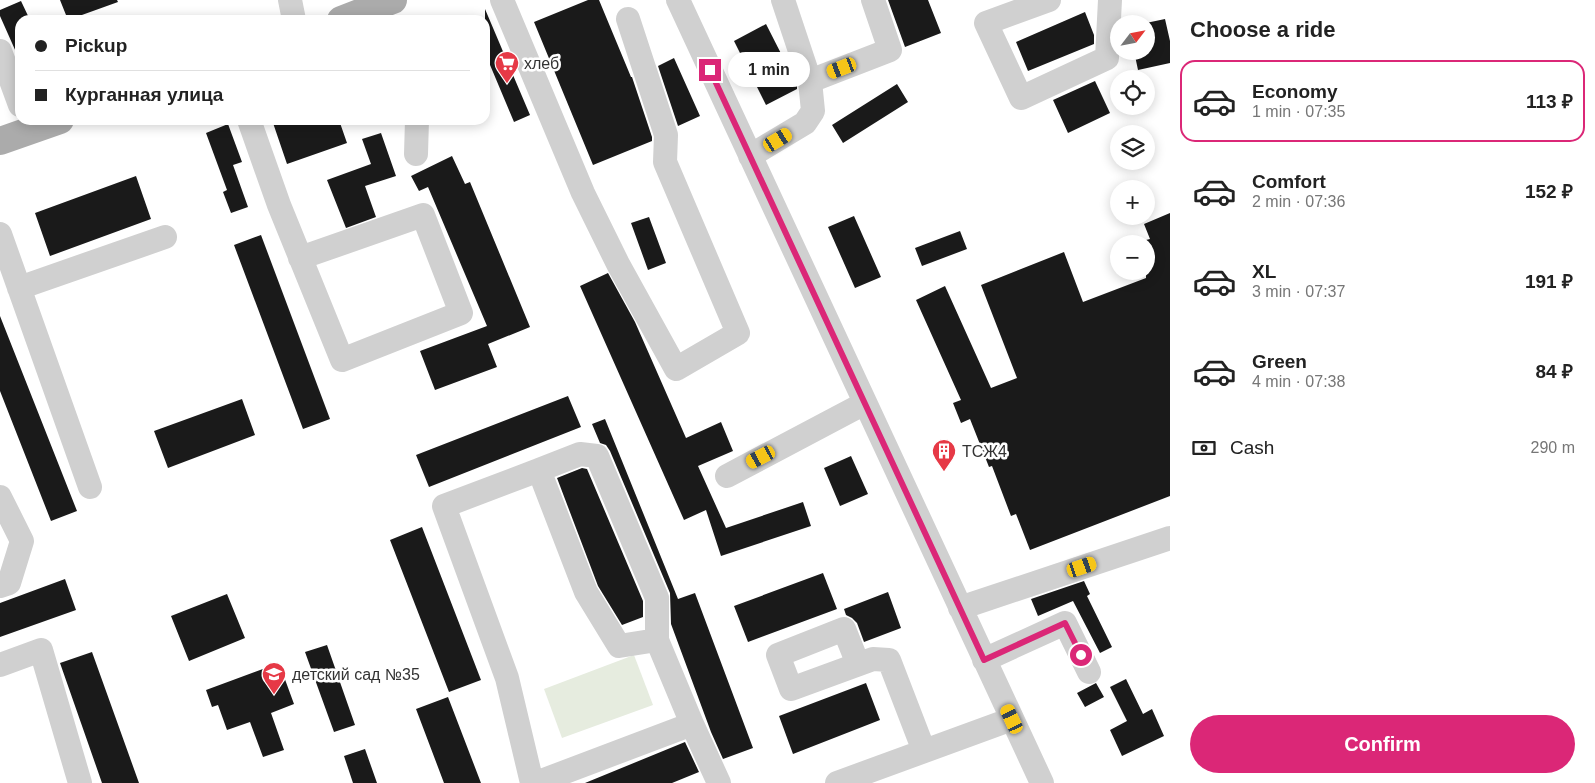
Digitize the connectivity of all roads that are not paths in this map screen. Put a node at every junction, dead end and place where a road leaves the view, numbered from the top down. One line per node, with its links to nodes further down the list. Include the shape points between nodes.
1 (290, 0): 9 (street)
2 (502, 0): 11 (street, via 583,193 676,369 738,333 665,162 666,135)
3 (678, 0): 20 (street)
4 (784, 0): 13 (street)
5 (873, 0): 13 (street, via 890,50)
6 (1049, 0): 7 (street, via 986,23 1021,98 1107,58)
7 (1110, 0)
8 (388, 8): 10 (main road)
9 (293, 15)
10 (361, 15)
11 (628, 19)
12 (0, 50): 14 (street)
13 (810, 80): 20 (street, via 813,110 805,123)
14 (15, 91)
15 (28, 125): 18 (main road)
16 (251, 125): 23 (street)
17 (417, 125): 19 (street)
18 (0, 141)
19 (416, 154)
20 (750, 156): 25 (street)
21 (0, 234): 24 (street)
22 (165, 237): 24 (street)
23 (300, 258): 23 (street, via 423,215 461,313 342,360)
24 (19, 288): 28 (street)
25 (865, 403): 27 (street); 32 (street)
26 (539, 470): 33 (street, via 586,592 619,646); 33 (street, via 580,454 597,456 657,598); 42 (street, via 444,506 507,678)
27 (727, 476)
28 (90, 487)
29 (0, 497): 31 (street, via 22,541 9,582)
30 (1170, 538): 32 (street)
31 (0, 586)
32 (960, 608): 34 (street)
33 (657, 640): 39 (street)
34 (984, 660): 37 (street, via 1065,623); 38 (street)
35 (858, 664): 40 (street, via 873,659 889,660)
36 (0, 665): 41 (street, via 42,650)
37 (1089, 672)
38 (1012, 719): 40 (street); 45 (street)
39 (692, 724): 42 (street); 43 (street)
40 (924, 751): 44 (street)
41 (80, 783)
42 (534, 783)
43 (719, 783)
44 (837, 783)
45 (1042, 783)

